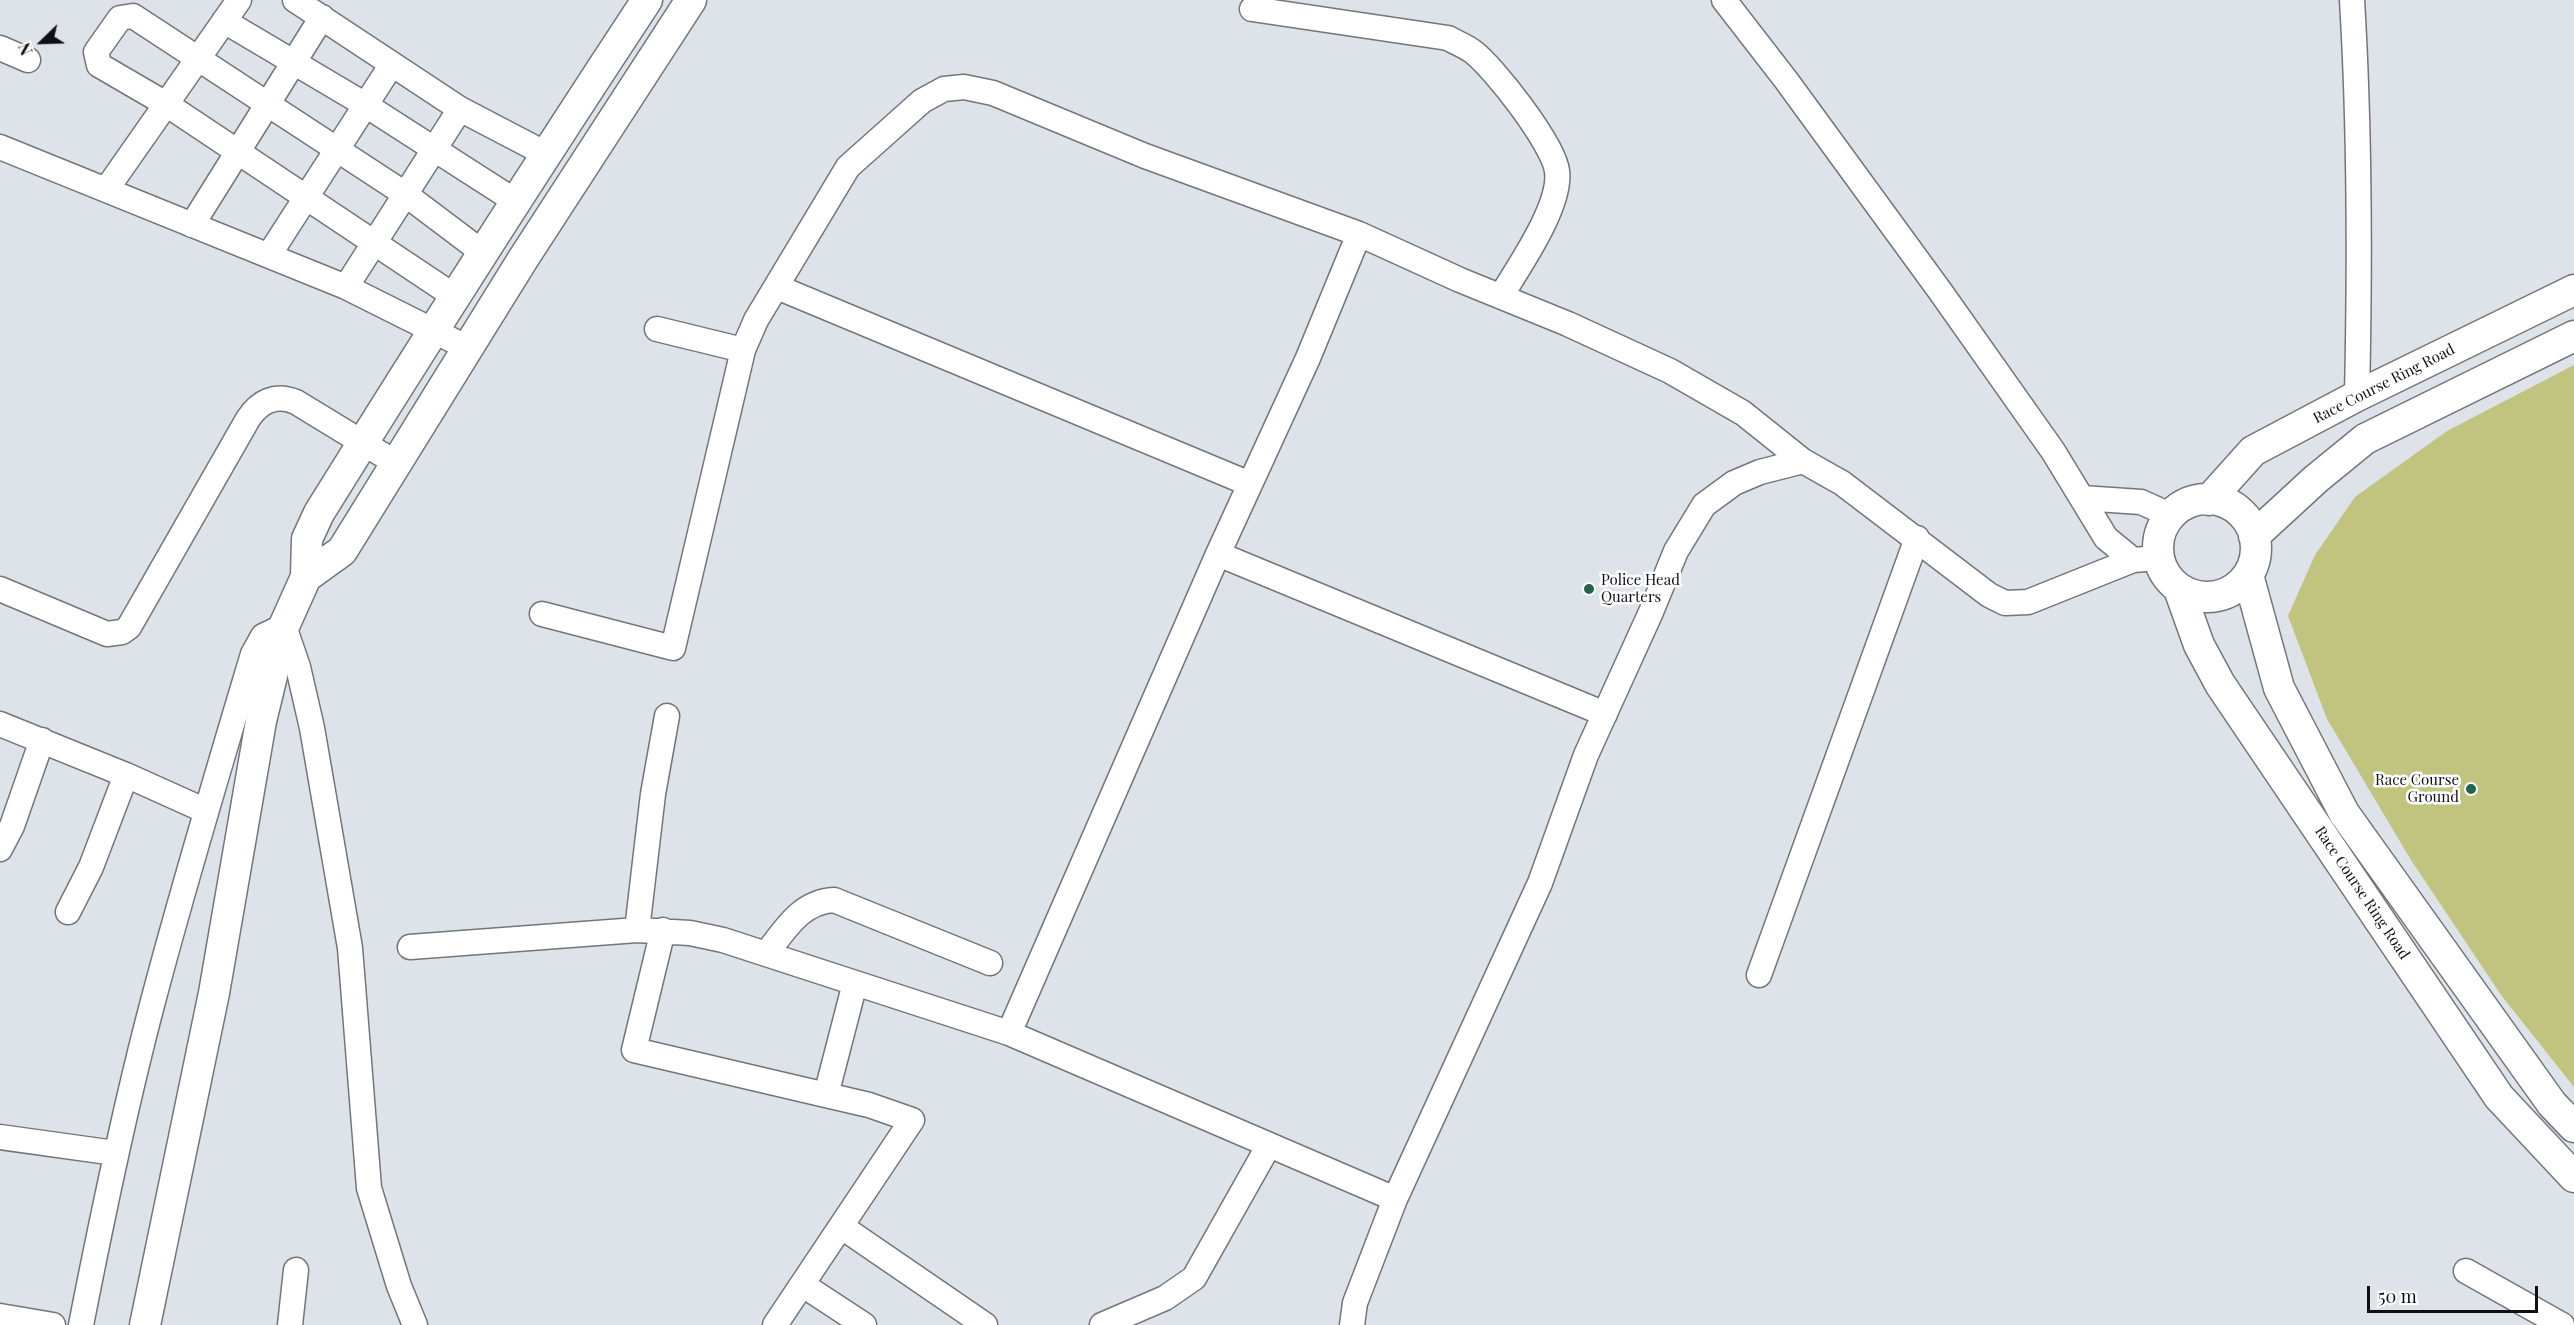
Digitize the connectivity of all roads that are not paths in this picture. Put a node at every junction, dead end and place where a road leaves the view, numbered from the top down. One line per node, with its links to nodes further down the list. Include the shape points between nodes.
1 (239, 0): 9 (street)
2 (295, 0): 8 (street)
3 (647, 0): 23 (main road)
4 (691, 0): 41 (main road)
5 (1724, 0): 48 (street, via 1940,291)
6 (2352, 0): 43 (street, via 2358,88)
7 (1252, 9): 37 (street, via 1448,38 1472,51 1503,84 1543,140 1557,171 1553,200 1530,250)
8 (322, 17): 13 (street); 14 (street)
9 (224, 21): 12 (street); 13 (street)
10 (0, 48): 11 (street)
11 (28, 60)
12 (196, 60): 15 (street); 15 (street, via 128,15 120,18 96,52 99,65); 17 (street)
13 (294, 63): 16 (street); 17 (street)
14 (392, 64): 16 (street); 18 (street)
15 (166, 104): 21 (street); 24 (street)
16 (364, 104): 20 (street); 22 (street)
17 (268, 106): 21 (street); 22 (street)
18 (460, 109): 20 (street); 23 (street)
19 (0, 147): 24 (street)
20 (435, 148): 26 (street); 27 (street)
21 (237, 150): 25 (street); 28 (street)
22 (336, 150): 25 (street); 26 (street)
23 (546, 153): 27 (main road)
24 (106, 190): 28 (street)
25 (306, 195): 30 (street); 32 (street)
26 (405, 195): 30 (street); 31 (street)
27 (515, 201): 31 (main road)
28 (192, 225): 32 (street)
29 (1359, 234): 34 (street, via 1145,156 993,93 964,87 944,89 922,101 848,167); 37 (street); 47 (street)
30 (376, 242): 33 (street); 36 (street)
31 (482, 252): 36 (main road)
32 (269, 255): 33 (street)
33 (346, 287): 39 (street)
34 (777, 287): 42 (street); 47 (street)
35 (2574, 290): 43 (main road, Race Course Ring Road)
36 (454, 296): 39 (main road)
37 (1501, 296): 45 (street, via 1670,371 1743,413)
38 (657, 329): 42 (street)
39 (435, 333): 41 (street); 44 (main road)
40 (2574, 336): 51 (main road, via 2365,439)
41 (468, 348): 46 (main road)
42 (743, 350): 59 (street, via 673,648)
43 (2357, 396): 49 (main road, Race Course Ring Road, via 2253,451)
44 (363, 442): 46 (street); 56 (main road, via 307,539); 57 (street, via 286,398 274,398 255,409 129,627 122,632 107,634)
45 (1803, 461): 52 (street, via 1842,483); 61 (street, via 1734,483 1704,505 1676,550)
46 (396, 464): 56 (main road, via 342,551)
47 (1250, 484): 53 (street)
48 (2082, 498): 50 (street, via 2141,502); 54 (street, via 2106,538)
49 (2209, 500): 50 (main road, via 2181,506); 51 (main road, via 2237,510)
50 (2170, 515): 54 (main road)
51 (2254, 536): 55 (main road)
52 (1917, 538): 54 (street, via 2005,603 2028,602); 74 (street)
53 (1218, 554): 61 (street); 76 (street)
54 (2146, 559): 58 (main road)
55 (2248, 575): 58 (main road, via 2237,587 2209,598); 78 (main road, Race Course Ring Road, via 2279,688 2344,813 2552,1104)
56 (306, 577): 60 (main road)
57 (0, 588)
58 (2179, 589): 82 (main road, Race Course Ring Road, via 2199,645 2234,703 2499,1096)
59 (542, 614)
60 (284, 626): 66 (street, via 263,636 253,654); 91 (main road, via 261,721 214,993); 93 (street, via 312,728 350,948 369,1188 399,1287)
61 (1605, 714): 83 (street, via 1586,755 1540,883)
62 (667, 716): 69 (street, via 649,816)
63 (0, 724): 64 (street)
64 (42, 740): 65 (street); 67 (street)
65 (126, 775): 66 (street); 68 (street)
66 (206, 811): 81 (street)
67 (0, 849)
68 (68, 912)
69 (637, 930): 70 (street); 71 (street)
70 (663, 930): 72 (street, via 723,940); 77 (street, via 634,1050)
71 (410, 947)
72 (766, 954): 73 (street, via 807,907 834,900); 75 (street)
73 (990, 963)
74 (1759, 975)
75 (855, 983): 76 (street); 77 (street)
76 (1009, 1033): 80 (street)
77 (826, 1095): 84 (street, via 912,1120)
78 (2574, 1127)
79 (0, 1137): 81 (street)
80 (1269, 1145): 83 (street); 97 (street, via 1194,1278 1165,1298)
81 (116, 1153): 90 (street)
82 (2574, 1177)
83 (1395, 1199): 98 (street, via 1355,1303)
84 (842, 1227): 87 (street); 96 (street)
85 (296, 1270): 92 (street)
86 (2466, 1271): 99 (street)
87 (802, 1285): 94 (street); 95 (street)
88 (0, 1316): 89 (street)
89 (53, 1325)
90 (81, 1325)
91 (145, 1325)
92 (290, 1325)
93 (415, 1325)
94 (775, 1325)
95 (864, 1325)
96 (985, 1325)
97 (1102, 1325)
98 (1352, 1325)
99 (2562, 1325)

